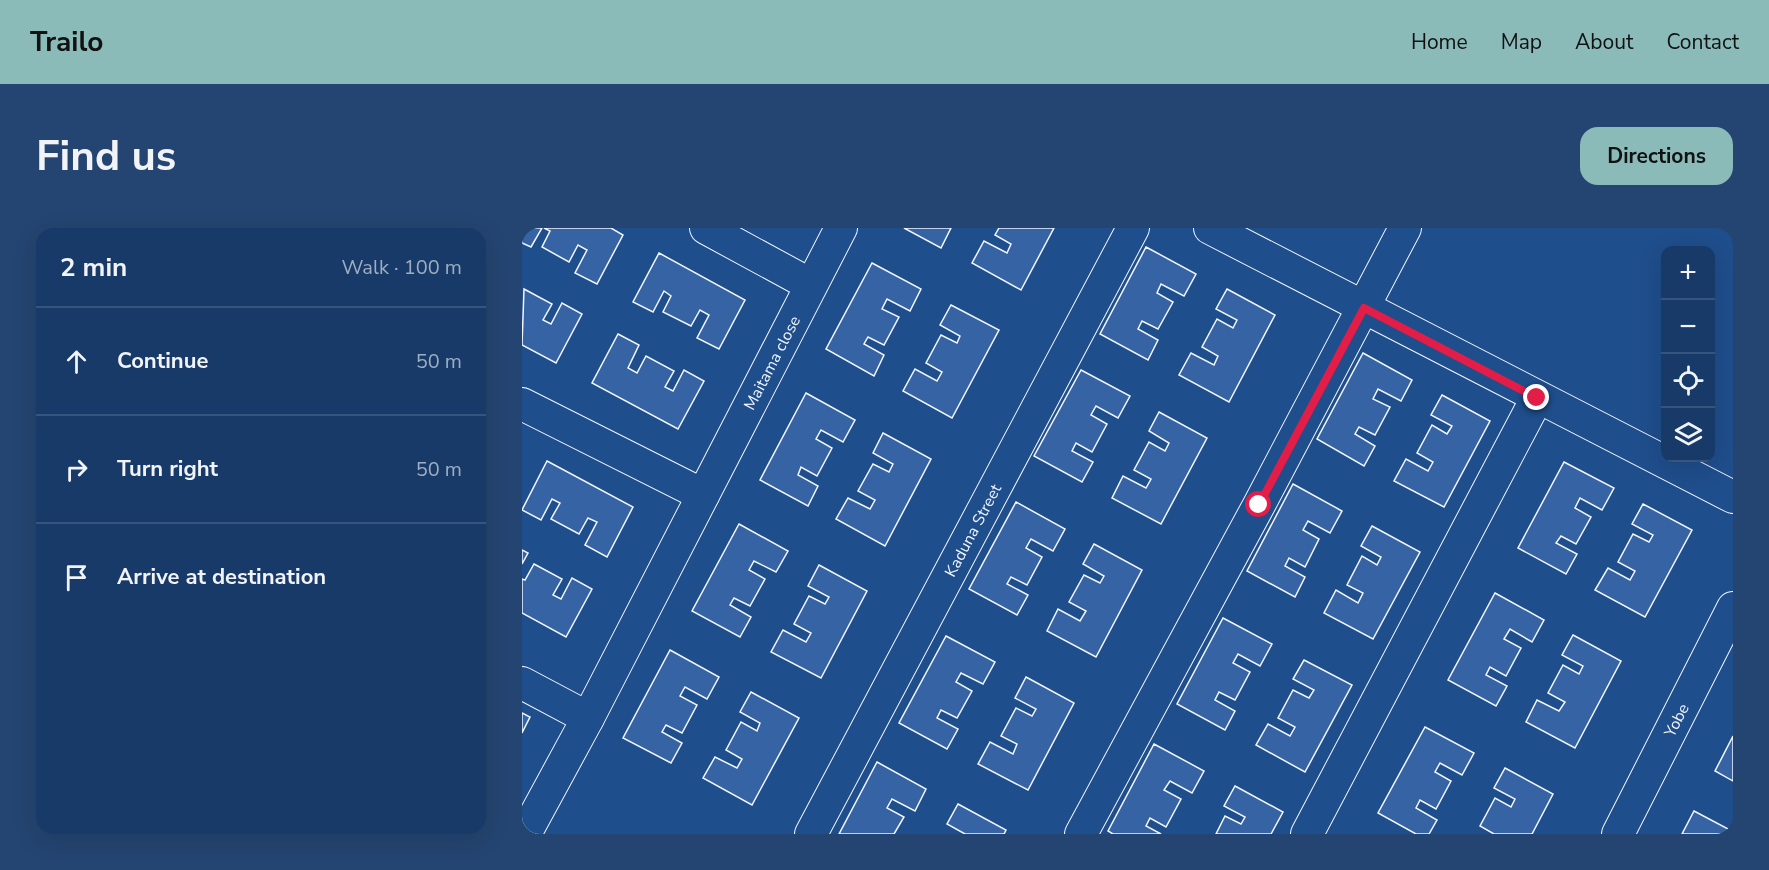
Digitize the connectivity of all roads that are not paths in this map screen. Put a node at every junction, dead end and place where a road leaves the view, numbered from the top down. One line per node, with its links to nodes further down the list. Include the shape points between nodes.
1 (706, 228): 6 (street)
2 (841, 228): 6 (street, Maitama close)
3 (1133, 228): 16 (street, Kaduna Street)
4 (1210, 228): 7 (street)
5 (1405, 228): 7 (street)
6 (811, 285): 10 (street, Maitama close)
7 (1364, 308): 8 (street); 17 (street)
8 (1537, 398): 11 (street); 18 (street)
9 (522, 404): 10 (street)
10 (703, 495): 14 (street, Maitama close)
11 (1733, 497)
12 (1733, 608): 19 (street, Yobe)
13 (522, 683): 14 (street)
14 (588, 718): 15 (street, Maitama close)
15 (525, 834)
16 (811, 834)
17 (1081, 834)
18 (1307, 834)
19 (1618, 834)

